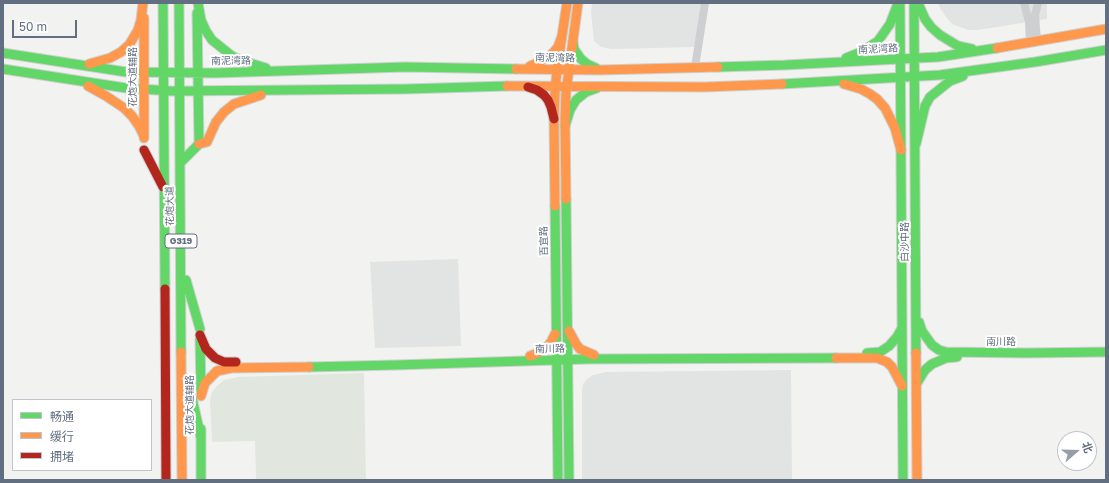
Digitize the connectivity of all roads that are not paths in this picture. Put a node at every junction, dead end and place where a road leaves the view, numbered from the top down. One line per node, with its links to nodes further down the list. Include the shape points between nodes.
1 (143, 3): 23 (main road, via 138,30 129,45 110,58); 32 (main road, 花炮大道辅路)
2 (163, 3): 33 (main road, 花炮大道 / G319)
3 (179, 3): 34 (main road, 花炮大道 / G319)
4 (197, 3): 31 (main road, via 206,31 221,48 243,61); 35 (main road)
5 (567, 3): 14 (main road, 百宜路)
6 (578, 3): 15 (main road)
7 (705, 3): 24 (street)
8 (899, 3): 21 (main road, 白沙中路); 22 (main road, via 890,24 878,41 861,52)
9 (914, 3): 20 (main road, 白沙中路)
10 (918, 3): 17 (main road, via 925,19 940,35 958,46)
11 (1024, 3): 16 (street)
12 (1038, 3): 16 (street)
13 (1106, 28): 16 (main road, 南泥湾路)
14 (562, 36): 25 (main road, via 558,47 547,58 532,66); 27 (main road, 百宜路)
15 (573, 42): 28 (main road); 30 (main road, via 581,60)
16 (1033, 42): 17 (main road, 南泥湾路)
17 (980, 50): 20 (main road, 南泥湾路)
18 (1106, 50): 29 (main road)
19 (3, 53): 23 (main road, 南泥湾路)
20 (915, 58): 21 (main road, 南泥湾路); 36 (main road, 白沙中路)
21 (901, 59): 22 (main road, 南泥湾路); 37 (main road, 白沙中路)
22 (832, 62): 24 (main road, 南泥湾路)
23 (77, 64): 32 (main road, 南泥湾路, via 126,72)
24 (695, 67): 30 (main road, 南泥湾路)
25 (520, 68): 27 (main road, 南泥湾路); 31 (main road, 南泥湾路)
26 (3, 69): 38 (main road)
27 (557, 69): 28 (main road, 南泥湾路); 41 (main road, 百宜路)
28 (569, 69): 30 (main road, 南泥湾路); 42 (main road)
29 (983, 69): 36 (main road); 53 (main road, via 950,81 930,97 925,106)
30 (600, 70)
31 (280, 71): 35 (main road, 南泥湾路)
32 (144, 72): 33 (main road, 南泥湾路); 44 (main road, 花炮大道辅路)
33 (163, 73): 34 (main road, 南泥湾路); 45 (main road, 花炮大道 / G319)
34 (179, 73): 35 (main road, 南泥湾路); 46 (main road, 花炮大道 / G319)
35 (198, 73): 47 (main road)
36 (915, 76): 37 (main road); 53 (main road, 白沙中路)
37 (901, 77): 39 (main road); 54 (main road, 白沙中路)
38 (75, 80): 44 (main road); 51 (main road, via 124,108)
39 (830, 82): 43 (main road, via 705,87); 54 (main road, via 861,89 877,99 890,116)
40 (521, 85): 41 (main road); 48 (main road); 49 (main road, via 544,94)
41 (555, 86): 42 (main road); 49 (main road, 百宜路)
42 (566, 86): 43 (main road); 50 (main road)
43 (602, 87): 50 (main road, via 586,92 576,100)
44 (144, 89): 45 (main road); 51 (main road, 花炮大道辅路)
45 (163, 90): 46 (main road); 56 (main road, 花炮大道 / G319)
46 (180, 90): 47 (main road); 55 (main road, 花炮大道 / G319)
47 (198, 90): 48 (main road); 52 (main road)
48 (282, 90): 52 (main road, via 234,104 216,122 207,142)
49 (554, 119): 61 (main road, 百宜路)
50 (565, 126): 59 (main road)
51 (144, 136): 56 (main road, 花炮大道辅路, via 144,150)
52 (199, 144): 55 (main road)
53 (916, 144): 58 (main road, 白沙中路)
54 (901, 150): 60 (main road, 白沙中路)
55 (180, 163): 57 (main road, 花炮大道 / G319)
56 (164, 189): 76 (main road, 花炮大道 / G319)
57 (181, 264): 62 (main road); 64 (main road, 花炮大道 / G319)
58 (917, 315): 63 (main road, 南川路, via 927,339 936,348 946,352); 72 (main road, 白沙中路)
59 (567, 325): 65 (main road, via 580,349); 69 (main road)
60 (902, 328): 65 (main road, 南川路, via 890,346 875,353); 73 (main road, 白沙中路)
61 (556, 329): 67 (main road, via 547,347); 68 (main road, 百宜路)
62 (200, 332): 67 (main road, 南川路, via 210,354 224,362); 74 (main road, 花炮大道辅路)
63 (1106, 352)
64 (182, 353): 75 (main road); 77 (main road, 花炮大道 / G319)
65 (593, 357): 69 (main road, 南川路); 71 (main road, via 575,368); 73 (main road, 南川路, via 876,358 888,362)
66 (1106, 357): 72 (main road, 南川路, via 946,358 925,370)
67 (532, 358): 68 (main road, 南川路); 70 (main road, via 550,369); 74 (main road, 南川路, via 388,365 231,368 217,371 212,375 205,383)
68 (556, 358): 69 (main road, 南川路); 70 (main road, 百宜路)
69 (568, 358): 71 (main road)
70 (556, 383): 79 (main road, 百宜路)
71 (568, 383): 80 (main road)
72 (917, 383): 82 (main road, 白沙中路)
73 (902, 386): 81 (main road, 白沙中路)
74 (201, 396): 75 (main road, 花炮大道辅路)
75 (201, 438): 78 (main road, 花炮大道辅路)
76 (166, 480)
77 (182, 480)
78 (201, 480)
79 (558, 480)
80 (569, 480)
81 (902, 480)
82 (917, 480)

